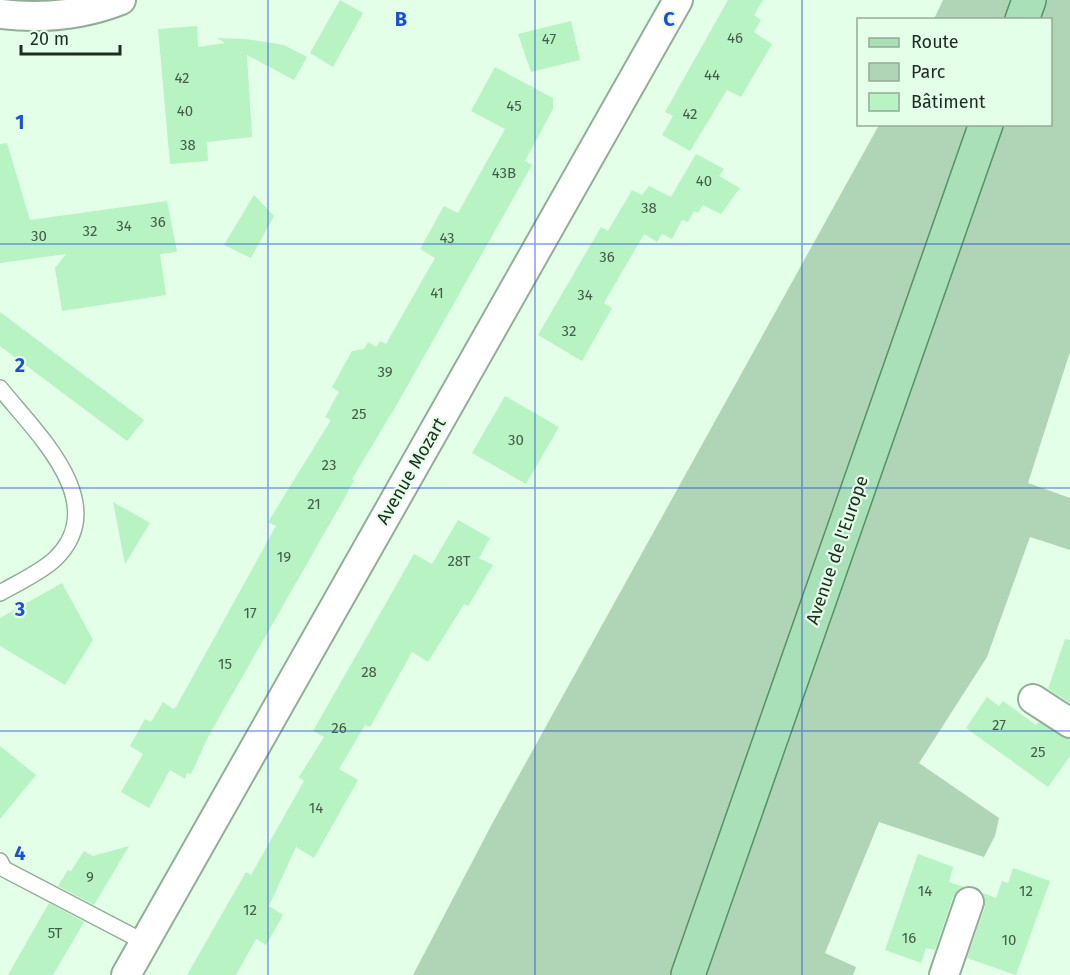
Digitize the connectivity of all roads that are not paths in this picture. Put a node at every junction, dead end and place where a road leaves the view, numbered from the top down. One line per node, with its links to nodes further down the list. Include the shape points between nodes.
1 (121, 0): 4 (street, via 62,15)
2 (678, 0): 13 (street, Avenue Mozart)
3 (1029, 0): 5 (main road)
4 (0, 14)
5 (1023, 18)
6 (985, 126): 15 (main road, Avenue de l'Europe)
7 (0, 388): 8 (lane, via 60,462 72,486 76,510 72,532 53,562)
8 (0, 593)
9 (1033, 699): 10 (street)
10 (1070, 723)
11 (1, 867): 13 (lane)
12 (969, 902): 16 (street)
13 (144, 942): 14 (street, Avenue Mozart)
14 (126, 975)
15 (688, 975)
16 (944, 975)

